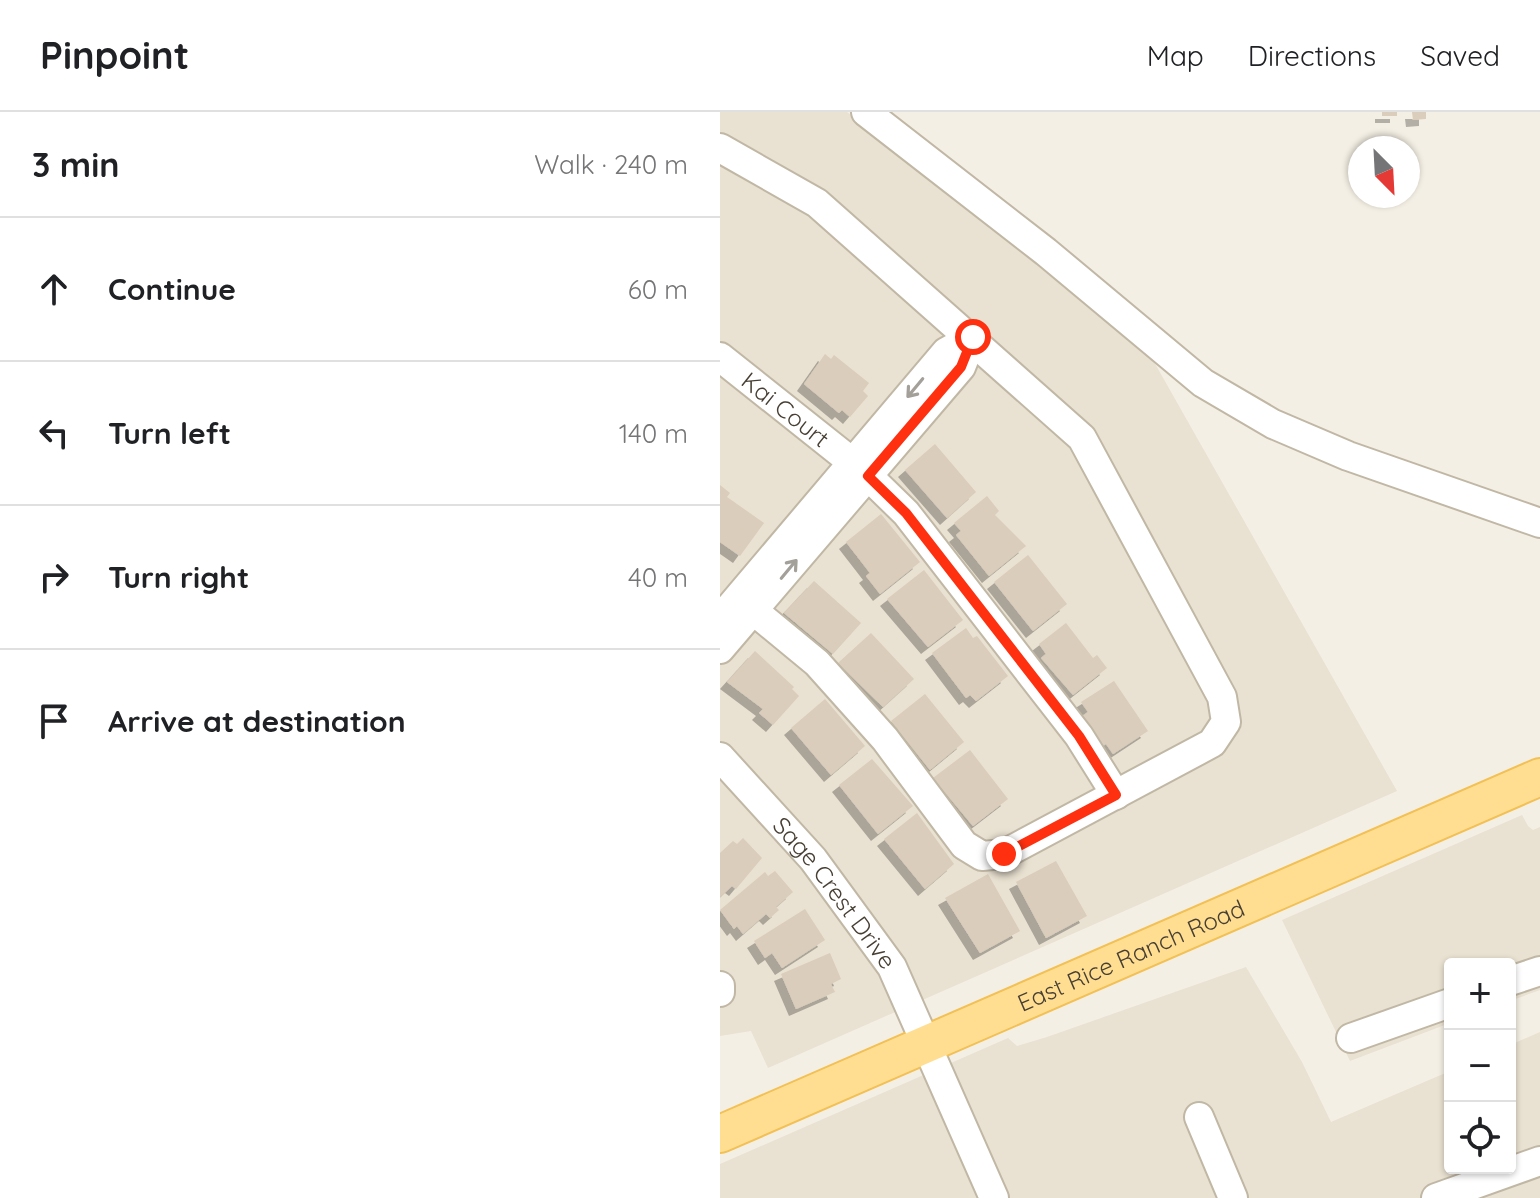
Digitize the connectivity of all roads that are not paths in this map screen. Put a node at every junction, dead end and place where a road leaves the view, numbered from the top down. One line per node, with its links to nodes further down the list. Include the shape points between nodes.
1 (866, 112): 6 (street, via 1203,383 1273,424 1348,456)
2 (720, 148): 3 (street, via 817,203)
3 (973, 337): 5 (street, via 946,352); 13 (street, via 1082,438 1222,697 1226,722 1212,743)
4 (720, 357): 5 (street, Kai Court)
5 (860, 469): 7 (street); 13 (street, Kai Court, via 906,513 1079,736)
6 (1540, 523)
7 (738, 597): 8 (street); 9 (street); 13 (street, via 817,663 885,739 964,845 982,856 1004,854)
8 (720, 619)
9 (720, 649)
10 (1540, 756): 17 (main road, East Rice Ranch Road)
11 (720, 757): 17 (street, Sage Crest Drive, via 813,859 892,967)
12 (1540, 777): 17 (main road, East Rice Ranch Road)
13 (1116, 795)
14 (1540, 971): 15 (street)
15 (1516, 979)
16 (1444, 1005): 18 (street)
17 (923, 1035): 19 (main road, East Rice Ranch Road); 21 (main road, East Rice Ranch Road); 23 (street, Sage Crest Drive)
18 (1351, 1038)
19 (720, 1113)
20 (1199, 1117): 24 (street)
21 (720, 1134)
22 (1540, 1161): 25 (street)
23 (994, 1198)
24 (1233, 1198)
25 (1436, 1198)

